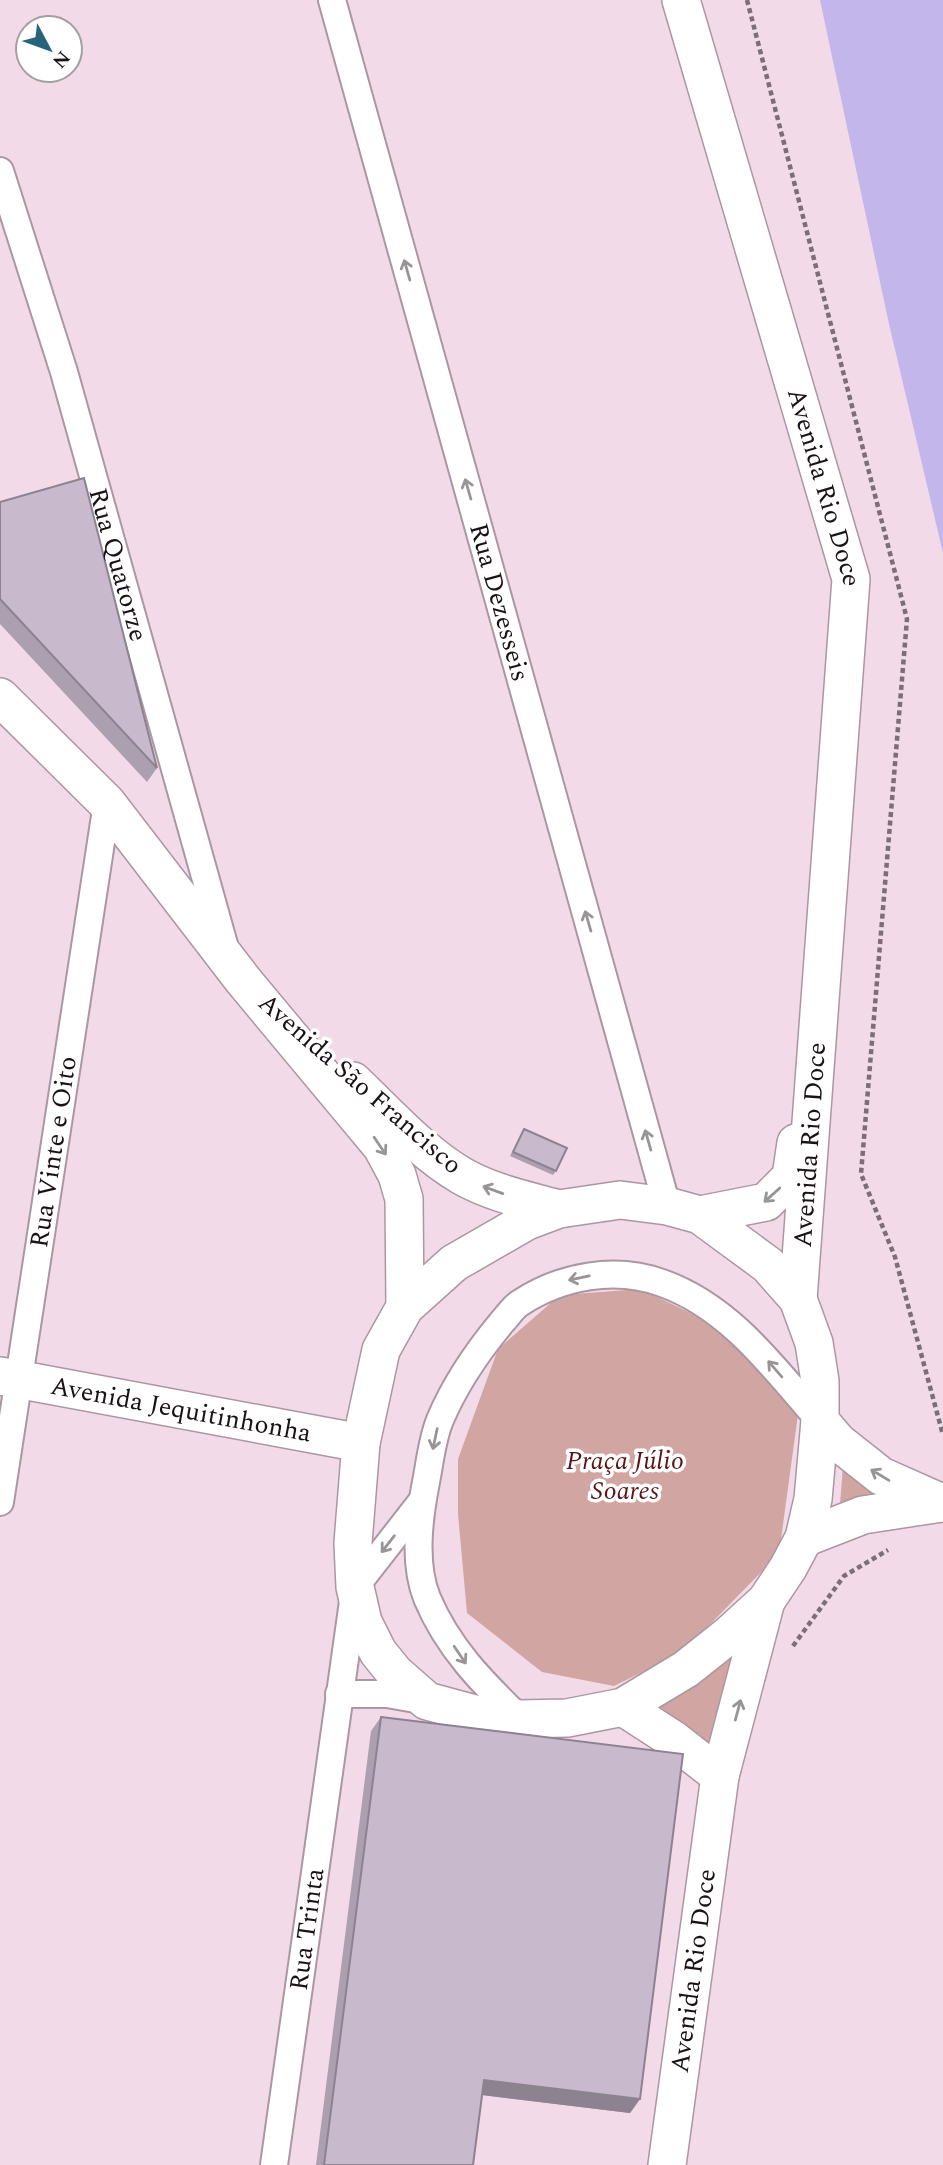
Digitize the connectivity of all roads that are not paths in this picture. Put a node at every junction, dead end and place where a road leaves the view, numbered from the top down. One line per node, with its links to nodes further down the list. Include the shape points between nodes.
1 (332, 0): 9 (street, Rua Dezesseis, one-way to 1)
2 (681, 0): 7 (street, Avenida Rio Doce, via 851,579)
3 (0, 171): 6 (street, Rua Quatorze, via 64,372)
4 (0, 697): 5 (street, Avenida São Francisco)
5 (107, 803): 6 (street, Avenida São Francisco); 12 (street, Rua Vinte e Oito)
6 (236, 970): 8 (street, Avenida São Francisco, one-way to 6, via 489,1189 432,1154); 11 (street, Avenida São Francisco, one-way to 11, via 382,1147 397,1175 404,1199)
7 (821, 990): 9 (street, Avenida Rio Doce, one-way to 9, via 791,1177 766,1202); 10 (street, Avenida Rio Doce)
8 (559, 1209): 9 (street, via 620,1200); 11 (street, via 527,1221 454,1263)
9 (683, 1210): 10 (street, via 768,1265)
10 (798, 1300): 13 (street, via 814,1343)
11 (405, 1307): 14 (street, via 381,1350)
12 (9, 1378): 14 (street, Avenida Jequitinhonha); 15 (street, Rua Vinte e Oito)
13 (820, 1421): 16 (street, one-way to 16, via 759,1351 704,1304 662,1283 584,1275 518,1304 463,1373 439,1423); 17 (street, one-way to 13, via 881,1476 838,1442); 18 (street, via 813,1499)
14 (360, 1443): 19 (street, via 353,1543)
15 (0, 1502)
16 (422, 1502): 19 (street, one-way to 19); 24 (street, one-way to 24, via 419,1558 426,1596 471,1670)
17 (943, 1503): 18 (street, via 863,1515)
18 (804, 1538): 20 (street)
19 (355, 1587): 21 (street, Rua Trinta); 22 (street, via 363,1622 378,1652)
20 (766, 1601): 23 (street, via 686,1669); 25 (street, Avenida Rio Doce, one-way to 20)
21 (339, 1694): 22 (street); 26 (street, Rua Trinta)
22 (427, 1700): 24 (street, via 475,1714)
23 (623, 1707): 24 (street, via 567,1718); 25 (street)
24 (520, 1719)
25 (720, 1776): 27 (street, Avenida Rio Doce)
26 (274, 2165)
27 (667, 2165)

